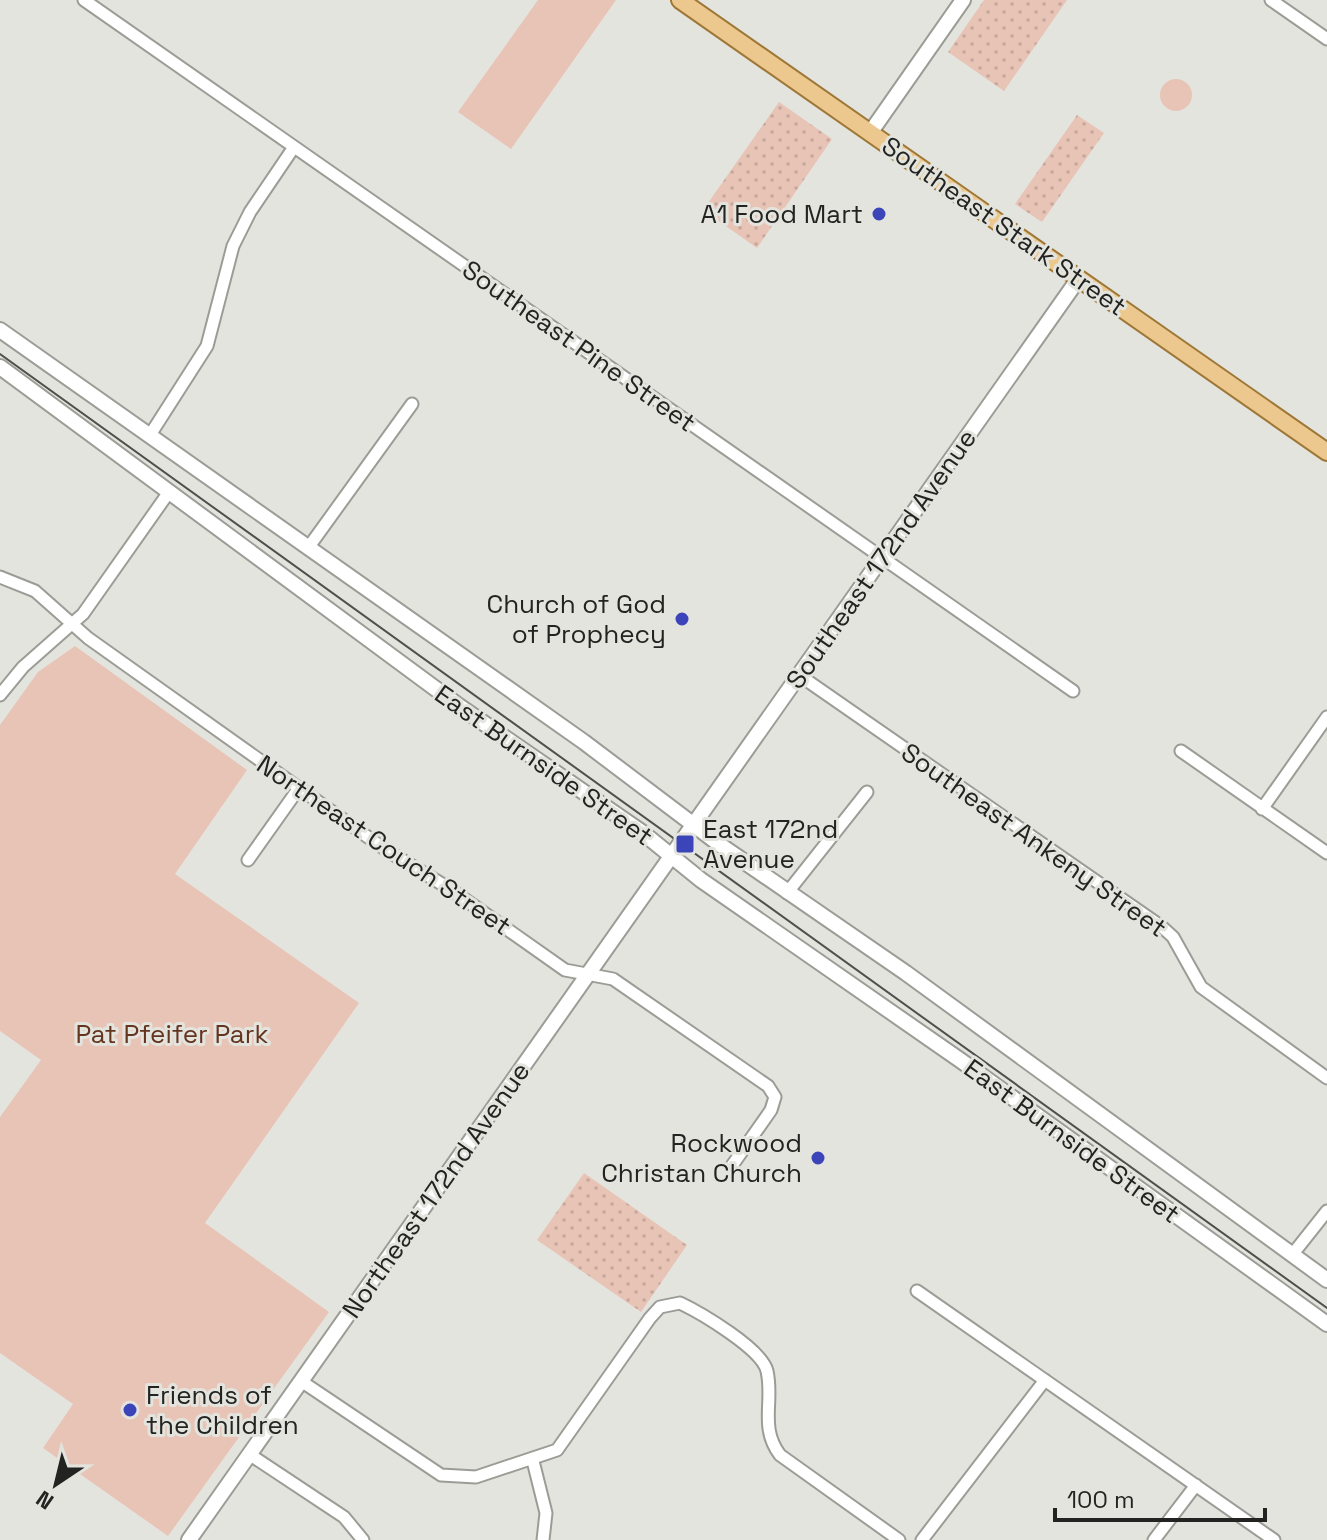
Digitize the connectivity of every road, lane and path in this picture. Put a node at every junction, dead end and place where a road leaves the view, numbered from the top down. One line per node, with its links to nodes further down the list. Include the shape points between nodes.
1 (84, 0): 7 (street, Southeast Pine Street)
2 (680, 0): 6 (main road, Southeast Stark Street)
3 (963, 0): 6 (street)
4 (1271, 0): 5 (street)
5 (1327, 39)
6 (870, 133): 8 (main road, Southeast Stark Street)
7 (294, 147): 12 (street, via 233,246 207,346); 16 (street, Southeast Pine Street)
8 (1079, 278): 13 (main road, Southeast Stark Street); 16 (street, Southeast 172nd Avenue)
9 (0, 330): 12 (street, East Burnside Street)
10 (0, 367): 14 (street, East Burnside Street)
11 (412, 404): 15 (street)
12 (150, 435): 15 (street, East Burnside Street)
13 (1327, 452)
14 (169, 492): 18 (street); 30 (street, East Burnside Street)
15 (308, 548): 27 (street, East Burnside Street)
16 (882, 557): 19 (street, Southeast 172nd Avenue); 20 (street, Southeast Pine Street)
17 (0, 577): 18 (street, Northeast Couch Street, via 35,591)
18 (72, 624): 21 (street); 24 (street, Northeast Couch Street)
19 (799, 675): 27 (street, Southeast 172nd Avenue); 34 (street, Southeast Ankeny Street, via 1162,927 1201,987)
20 (1073, 691)
21 (0, 695)
22 (1327, 717): 26 (street)
23 (1181, 751): 26 (street)
24 (299, 788): 31 (street); 33 (street, Northeast Couch Street, via 565,970)
25 (867, 792): 32 (street)
26 (1262, 809): 29 (street)
27 (695, 824): 28 (street, Southeast 172nd Avenue); 32 (street, East Burnside Street)
28 (683, 840): 30 (street, Northeast 172nd Avenue)
29 (1327, 853)
30 (672, 856): 33 (street, Northeast 172nd Avenue); 40 (street, East Burnside Street)
31 (248, 860)
32 (787, 893): 37 (street, East Burnside Street, via 906,973)
33 (590, 974): 35 (street, Northeast Couch Street, via 613,979 768,1086 775,1097 771,1110); 42 (street, Northeast 172nd Avenue)
34 (1327, 1078)
35 (731, 1167)
36 (1327, 1211): 37 (street)
37 (1292, 1255): 38 (street, East Burnside Street)
38 (1327, 1280)
39 (917, 1291): 41 (street)
40 (1327, 1324)
41 (1045, 1380): 45 (street); 50 (street)
42 (301, 1381): 43 (street, Northeast 172nd Avenue); 44 (street, via 441,1475 476,1477)
43 (249, 1454): 46 (street, Northeast 172nd Avenue); 47 (street, via 344,1517)
44 (533, 1461): 48 (street, via 546,1513); 49 (street, via 568,1439 660,1307 680,1303 759,1354 767,1369 766,1428 780,1455)
45 (1196, 1485): 51 (street); 52 (street)
46 (189, 1540)
47 (363, 1540)
48 (543, 1540)
49 (899, 1540)
50 (922, 1540)
51 (1154, 1540)
52 (1274, 1540)

